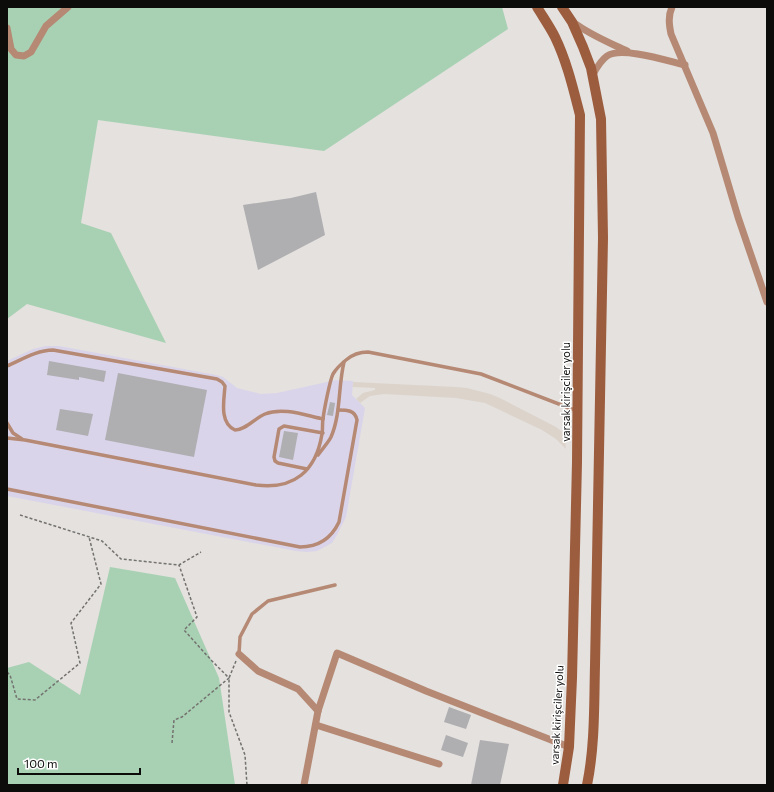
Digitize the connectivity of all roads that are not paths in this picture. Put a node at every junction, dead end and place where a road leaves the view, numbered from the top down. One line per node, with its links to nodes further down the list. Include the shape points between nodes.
1 (68, 7): 6 (street, via 46,26 31,52 24,56 16,55 11,49)
2 (537, 7): 14 (street, varsak kirişciler yolu, via 563,56 580,115)
3 (562, 7): 5 (street)
4 (672, 7): 8 (street, via 669,23 671,34)
5 (572, 22): 7 (street, via 584,31); 9 (street, via 584,47)
6 (7, 28)
7 (633, 53): 8 (street); 9 (street, via 608,54)
8 (685, 66): 10 (street, via 713,133)
9 (592, 76): 31 (street, via 601,120 603,238 593,728)
10 (767, 302)
11 (344, 362): 13 (lane, via 340,377); 14 (lane, via 354,354 368,352 481,374); 15 (lane, via 332,378)
12 (7, 366): 15 (lane, via 42,351 52,350 217,380 225,386 225,421 235,430 264,415 282,411)
13 (338, 410): 20 (lane, via 330,438); 22 (lane, via 356,415 357,420 339,522 330,536 314,545 300,547)
14 (578, 412): 27 (street, varsak kirişciler yolu)
15 (323, 419): 17 (lane)
16 (7, 423): 19 (lane, via 14,433)
17 (323, 433): 20 (lane); 21 (lane, via 284,426 279,428 275,461)
18 (7, 438): 19 (lane)
19 (25, 440): 21 (lane, via 268,486 293,481)
20 (316, 457): 21 (lane)
21 (307, 469)
22 (7, 490)
23 (335, 585): 24 (lane, via 268,601 252,614 240,637)
24 (239, 654): 25 (street, via 258,670 298,689)
25 (318, 711): 26 (street); 27 (street, via 337,653)
26 (316, 725): 28 (street); 29 (street)
27 (569, 747): 30 (street, varsak kirişciler yolu)
28 (439, 764)
29 (304, 785)
30 (563, 785)
31 (586, 785)

